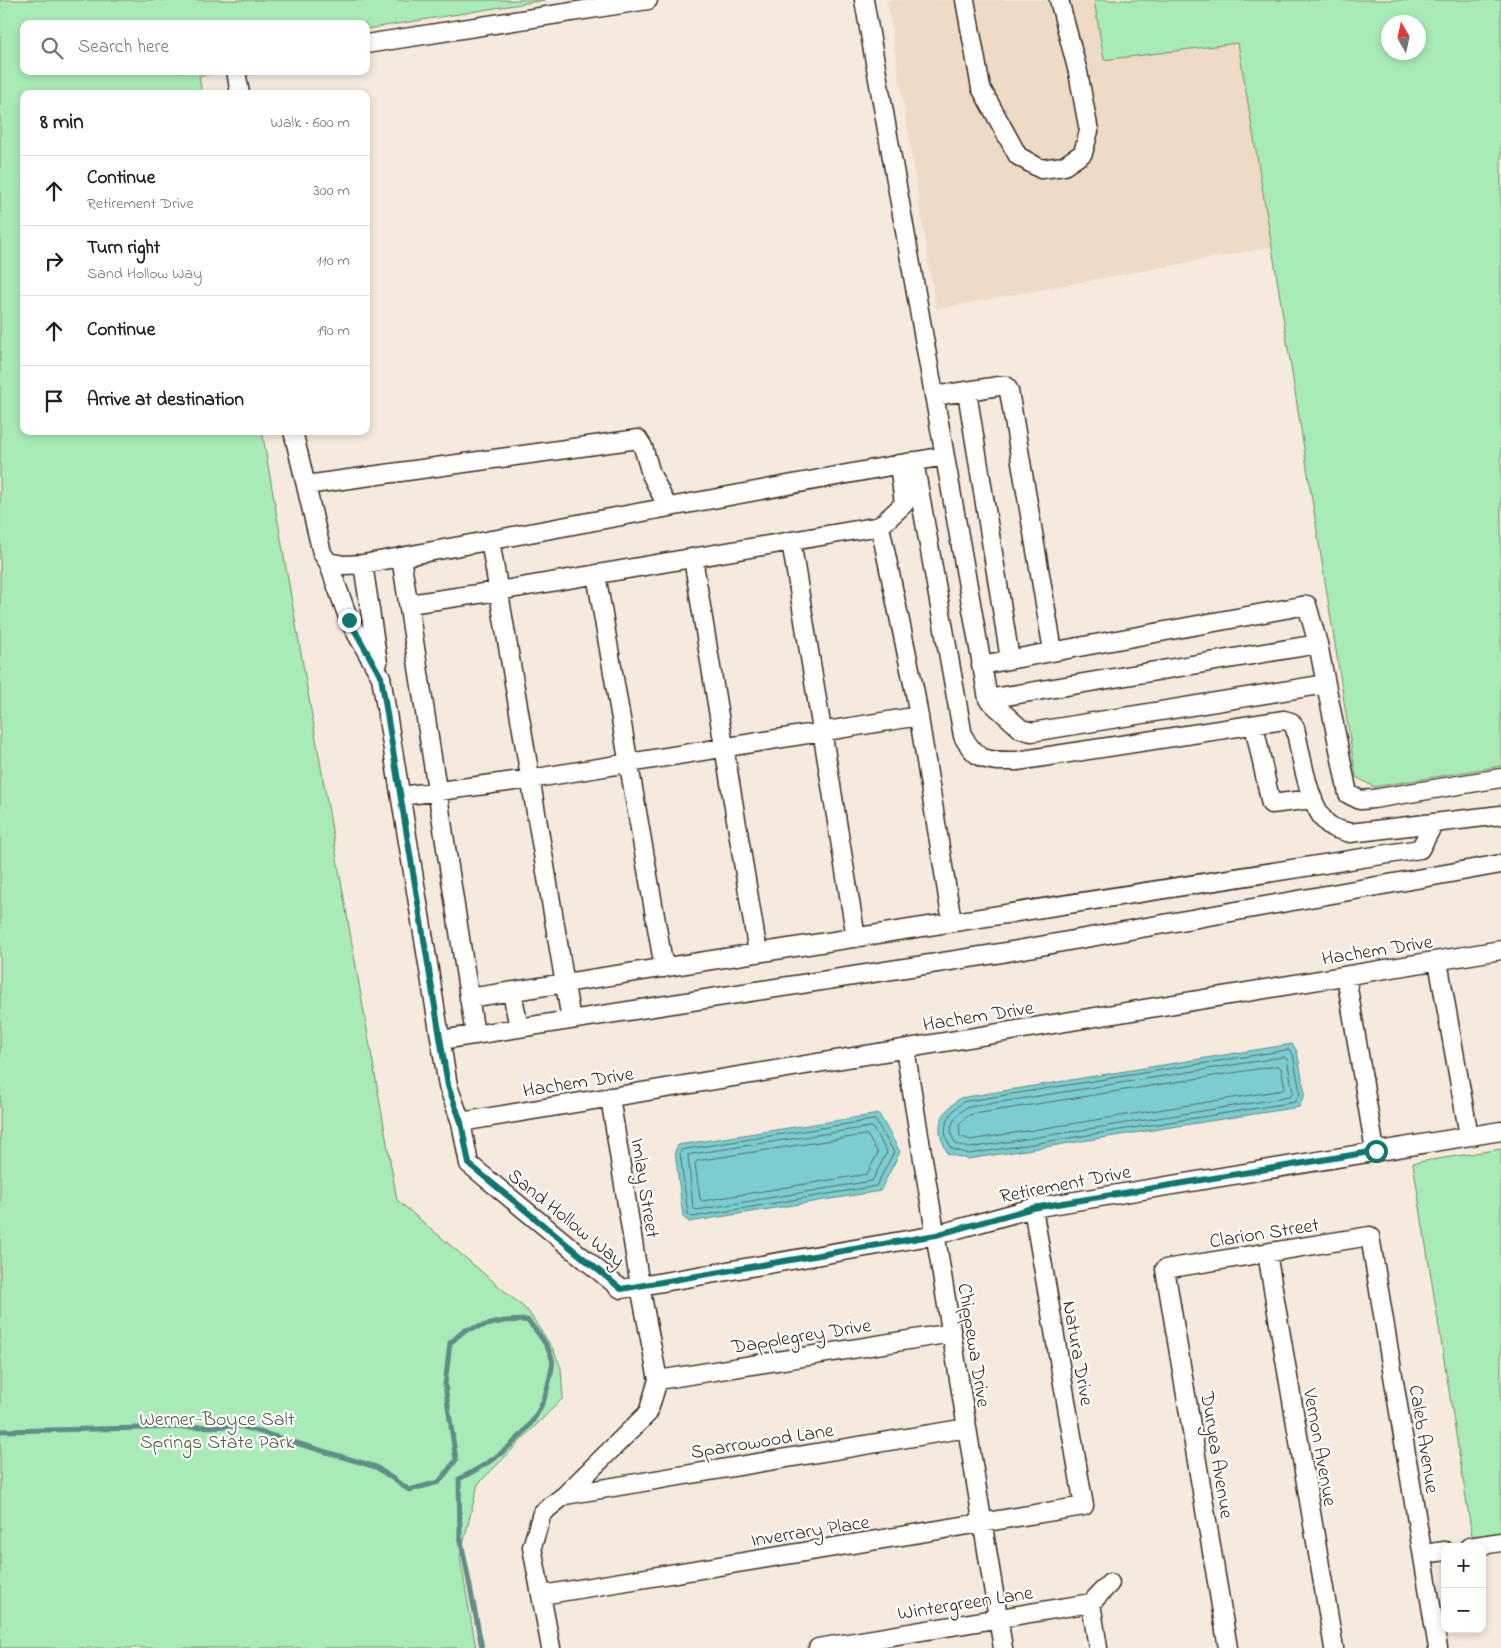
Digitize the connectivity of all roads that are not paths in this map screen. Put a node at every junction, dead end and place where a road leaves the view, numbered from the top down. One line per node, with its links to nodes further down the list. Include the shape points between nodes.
1 (648, 0): 5 (street)
2 (864, 0): 9 (street)
3 (965, 0): 4 (street, via 981,88 1018,156 1041,169 1064,166 1083,154 1089,131)
4 (1059, 0)
5 (370, 43)
6 (237, 75): 7 (street)
7 (239, 90)
8 (967, 392): 9 (street); 26 (street, via 999,386 1006,386 1009,391); 27 (street)
9 (934, 396): 11 (street)
10 (294, 435): 13 (street)
11 (944, 456): 12 (street); 28 (street)
12 (907, 462): 14 (street); 15 (street, via 904,504); 33 (street, via 963,736 971,752 991,761 1017,761)
13 (306, 485): 14 (street, via 638,440); 20 (street, via 322,553)
14 (668, 506): 16 (street)
15 (880, 526): 17 (street); 32 (street)
16 (490, 540): 18 (street); 23 (street)
17 (791, 541): 19 (street); 34 (street)
18 (401, 557): 21 (street); 24 (street)
19 (693, 558): 22 (street); 35 (street)
20 (328, 562): 21 (street); 29 (street, via 349,620)
21 (363, 564): 29 (street, Sand Hollow Way)
22 (596, 574): 23 (street); 36 (street)
23 (498, 591): 24 (street); 38 (street)
24 (409, 604): 39 (street)
25 (1318, 644): 26 (street, via 1307,606); 30 (street); 31 (street)
26 (1053, 652): 27 (street)
27 (1010, 659): 28 (street)
28 (981, 664): 31 (street)
29 (381, 677): 40 (street, Sand Hollow Way)
30 (1326, 684): 31 (street, via 1032,732 1021,729); 37 (street, via 1348,794 1360,800 1373,799)
31 (988, 700)
32 (919, 716): 34 (street); 45 (street)
33 (1254, 725): 41 (street, via 1284,720 1291,722); 41 (street, via 1271,804)
34 (822, 732): 35 (street); 46 (street)
35 (723, 748): 36 (street); 48 (street)
36 (629, 763): 38 (street); 50 (street)
37 (1501, 778)
38 (530, 779): 39 (street); 52 (street)
39 (438, 792): 40 (street); 54 (street)
40 (401, 796): 58 (street, Sand Hollow Way)
41 (1313, 799): 43 (street, via 1321,817 1332,828 1350,833)
42 (1501, 815): 43 (street)
43 (1434, 823): 45 (street, via 1420,849)
44 (1501, 864): 55 (street, via 1001,953)
45 (952, 922): 46 (street)
46 (856, 938): 48 (street)
47 (1501, 950): 49 (street, Hachem Drive)
48 (758, 953): 50 (street)
49 (1438, 960): 51 (street, Hachem Drive); 63 (street)
50 (664, 968): 52 (street)
51 (1346, 976): 59 (street, Hachem Drive); 64 (street)
52 (564, 983): 53 (street); 55 (street)
53 (512, 992): 54 (street); 56 (street)
54 (469, 998): 57 (street)
55 (571, 1020): 56 (street)
56 (519, 1028): 57 (street)
57 (475, 1035): 58 (street)
58 (441, 1040): 61 (street, Sand Hollow Way, via 448,1086)
59 (905, 1049): 60 (street, Hachem Drive); 66 (street, Chippewa Drive)
60 (610, 1097): 61 (street, Hachem Drive); 70 (street, Imlay Street)
61 (461, 1122): 70 (street, Sand Hollow Way, via 469,1164 621,1289)
62 (1501, 1131): 63 (street, Retirement Drive)
63 (1469, 1136): 64 (street, Retirement Drive)
64 (1376, 1151): 65 (street, Retirement Drive)
65 (1033, 1208): 66 (street, Retirement Drive); 75 (street, Natura Drive)
66 (936, 1235): 70 (street, Retirement Drive); 71 (street, Chippewa Drive)
67 (1370, 1236): 68 (street, Clarion Street); 80 (street, Caleb Avenue)
68 (1267, 1253): 69 (street, Clarion Street); 90 (street, Vernon Avenue)
69 (1165, 1269): 89 (street, Duryea Avenue)
70 (640, 1286): 72 (street, Sand Hollow Way)
71 (952, 1333): 72 (street, Dapplegrey Drive); 73 (street, Chippewa Drive)
72 (658, 1380): 74 (street, Sand Hollow Way, via 648,1413)
73 (967, 1428): 74 (street, Sparrowood Lane); 76 (street, Chippewa Drive)
74 (565, 1494): 82 (street, Sand Hollow Way, via 542,1513 532,1547)
75 (1084, 1506): 76 (street, Inverrary Place)
76 (983, 1524): 82 (street, Inverrary Place); 84 (street, Chippewa Drive)
77 (1501, 1542): 78 (street)
78 (1486, 1544)
79 (1441, 1552): 80 (street)
80 (1422, 1554): 91 (street, Caleb Avenue)
81 (1110, 1583): 83 (street)
82 (542, 1594): 85 (street, Sand Hollow Way)
83 (1091, 1603): 84 (street, Wintergreen Lane); 88 (street)
84 (998, 1618): 86 (street, Wintergreen Lane); 87 (street, Chippewa Drive)
85 (550, 1648)
86 (818, 1648)
87 (1003, 1648)
88 (1098, 1648)
89 (1228, 1648)
90 (1334, 1648)
91 (1438, 1648)

